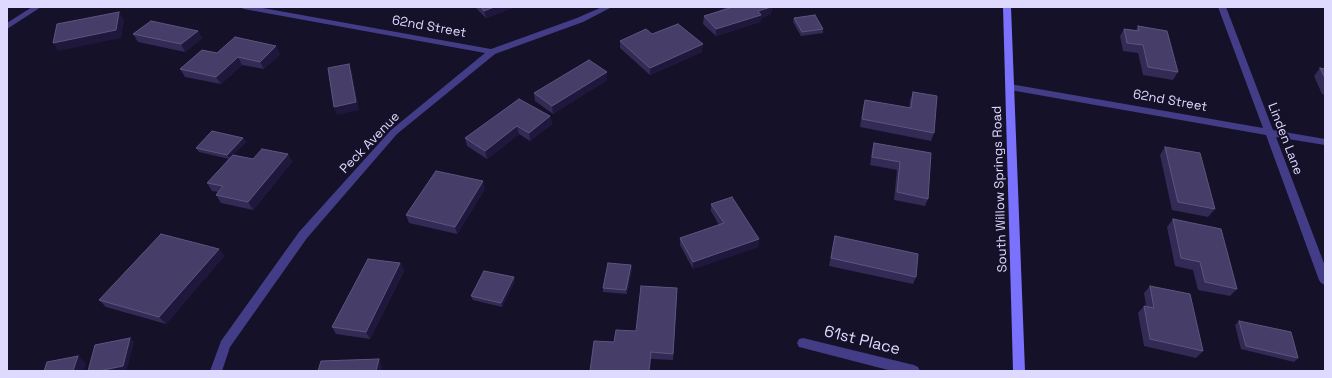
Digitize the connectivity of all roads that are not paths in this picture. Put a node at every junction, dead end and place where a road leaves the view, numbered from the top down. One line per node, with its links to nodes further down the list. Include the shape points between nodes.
1 (37, 7): 6 (street)
2 (244, 7): 7 (street, 62nd Street)
3 (608, 7): 7 (street, Peck Avenue)
4 (1007, 7): 8 (street, South Willow Springs Road)
5 (1222, 7): 9 (street, Linden Lane)
6 (7, 27)
7 (492, 52): 13 (street, Peck Avenue, via 394,132 303,236 225,345)
8 (1010, 86): 9 (street, 62nd Street); 15 (street, South Willow Springs Road)
9 (1268, 132): 10 (street, 62nd Street); 11 (street, Linden Lane)
10 (1325, 142)
11 (1325, 280)
12 (803, 343): 14 (street, 61st Place)
13 (216, 371)
14 (914, 371)
15 (1019, 371)

